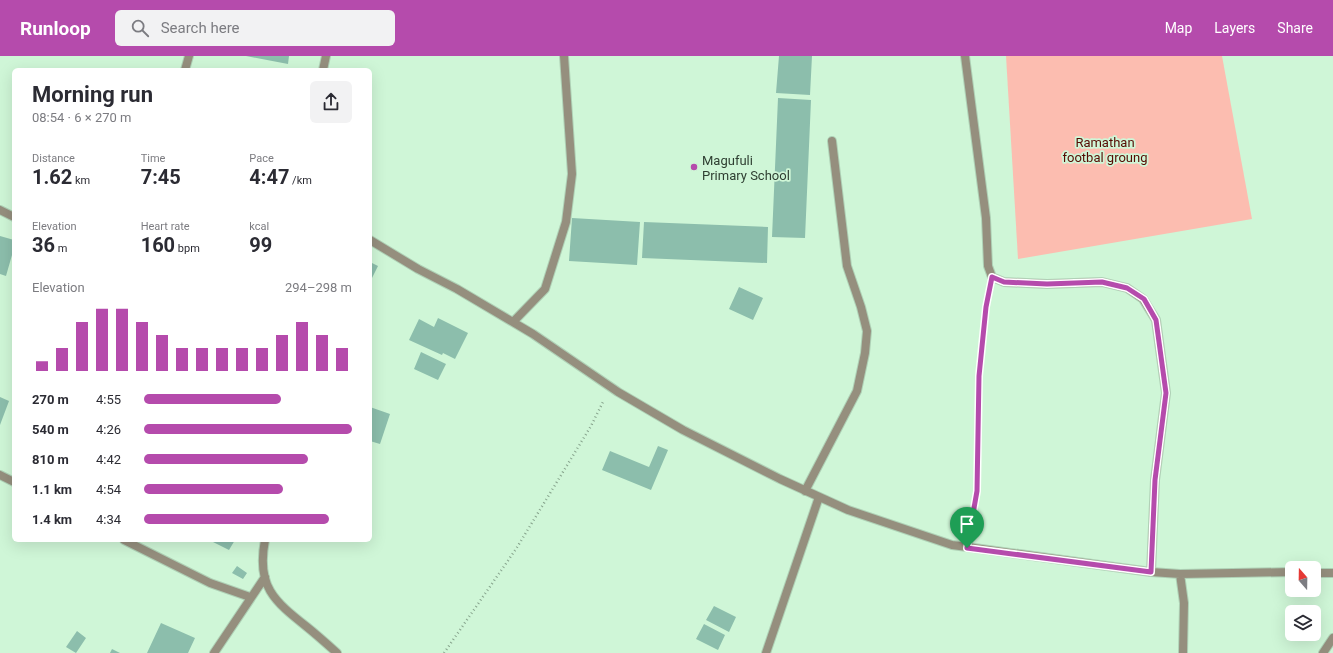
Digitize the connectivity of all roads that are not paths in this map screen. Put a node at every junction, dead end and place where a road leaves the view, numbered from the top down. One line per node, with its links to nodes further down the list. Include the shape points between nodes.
1 (189, 56): 5 (street)
2 (326, 56): 6 (street)
3 (564, 56): 11 (street, via 572,174 566,222 545,289)
4 (965, 56): 18 (street, via 986,218 988,266 992,277 1004,282 1102,282 1127,288 1144,299 1156,320 1166,393 1155,480)
5 (186, 68)
6 (323, 68)
7 (832, 141): 14 (street, via 846,266 867,331 857,391)
8 (0, 210): 9 (street)
9 (12, 216)
10 (372, 241): 11 (street)
11 (513, 322): 14 (street, via 610,387 683,430)
12 (0, 475): 13 (street)
13 (12, 481)
14 (805, 491): 15 (street)
15 (819, 497): 18 (street, via 848,510 952,545); 28 (street)
16 (128, 542): 24 (street, via 210,583)
17 (265, 542): 23 (street)
18 (1151, 572): 22 (street)
19 (1285, 572): 22 (street)
20 (1321, 573): 21 (street)
21 (1333, 573)
22 (1180, 574): 29 (street, via 1184,603)
23 (265, 577): 24 (street); 27 (street, via 279,605)
24 (250, 597): 26 (street)
25 (1333, 638): 30 (street)
26 (214, 653)
27 (337, 653)
28 (766, 653)
29 (1183, 653)
30 (1323, 653)

